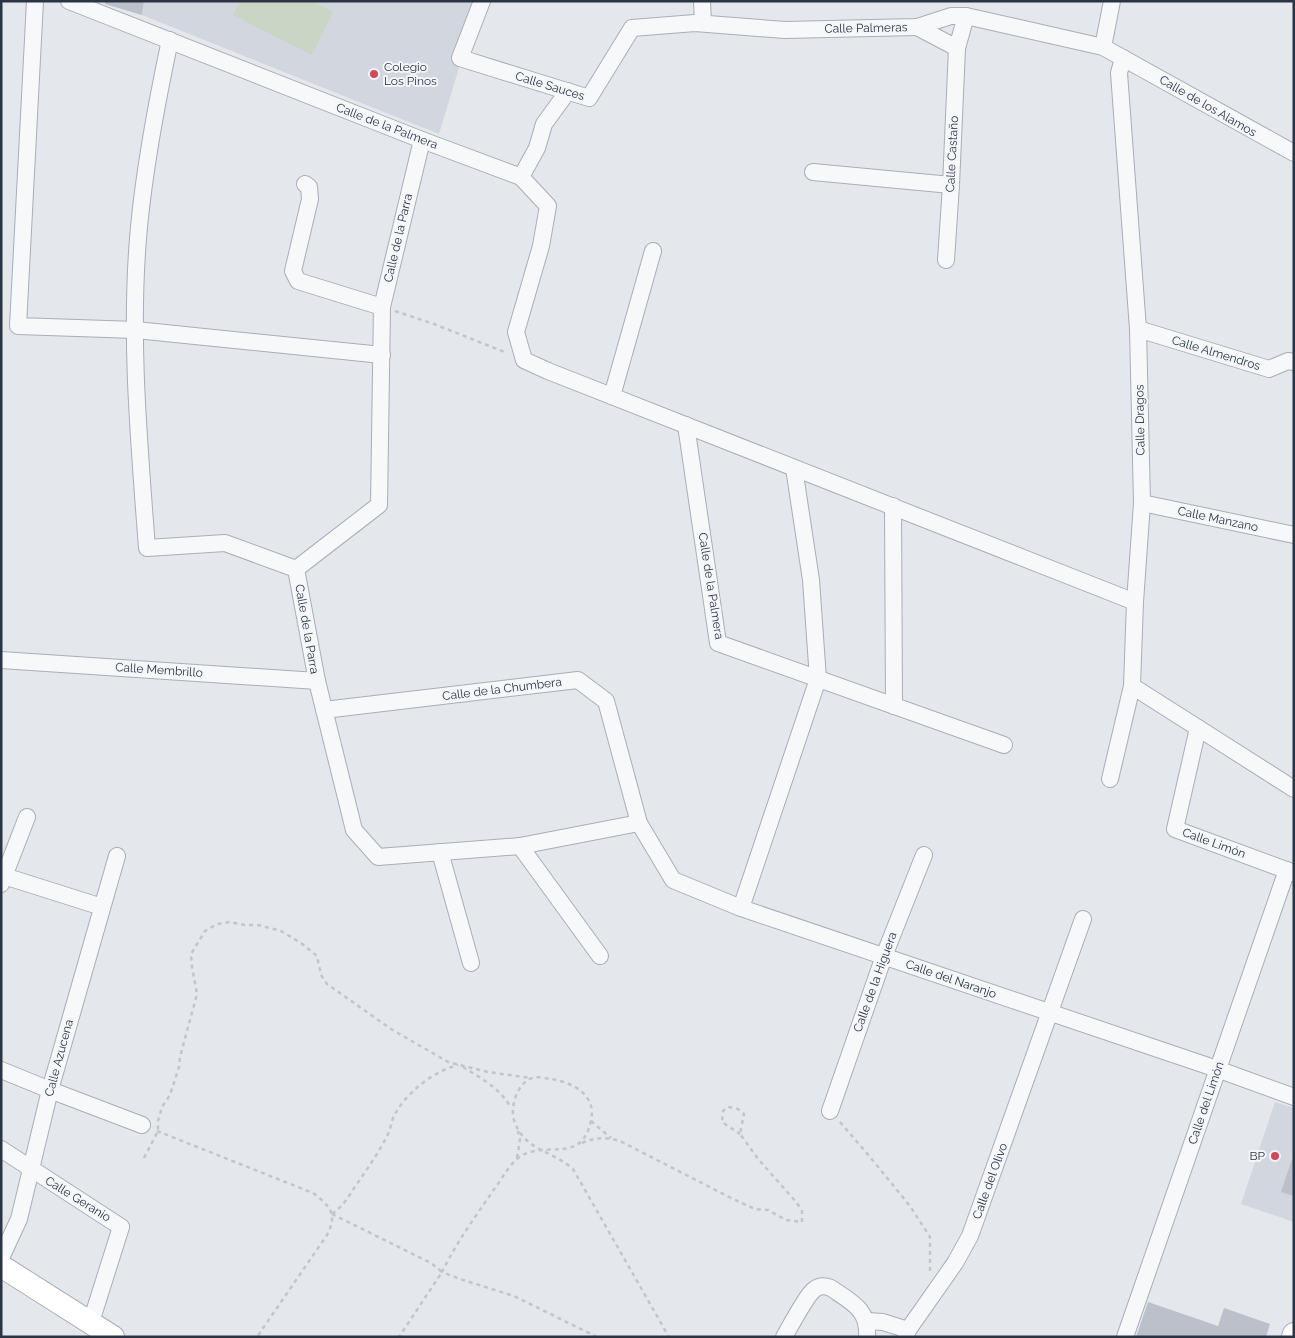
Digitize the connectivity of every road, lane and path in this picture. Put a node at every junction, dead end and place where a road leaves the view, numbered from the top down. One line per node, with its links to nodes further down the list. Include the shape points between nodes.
1 (35, 1): 25 (street, via 18,326)
2 (482, 1): 14 (street, Calle Sauces, via 460,58)
3 (702, 1): 7 (street)
4 (1112, 1): 11 (street)
5 (79, 3): 10 (street, Calle de la Palmera)
6 (966, 16): 8 (street, Calle Palmeras, via 951,16); 11 (street, Calle Palmeras); 12 (street, Calle Castaño)
7 (703, 23): 8 (street, Calle Palmeras, via 785,30); 9 (street, Calle Palmeras)
8 (917, 27): 12 (street)
9 (632, 28): 14 (street, Calle Sauces, via 589,98)
10 (170, 40): 15 (street, Calle de la Palmera); 25 (street, via 157,101 139,227)
11 (1103, 47): 13 (street, Calle Palmeras)
12 (957, 48): 20 (street, Calle Castaño)
13 (1123, 58): 16 (street, Calle de los Alamos); 24 (street, Calle Dragos, via 1119,73)
14 (568, 91): 18 (street, via 544,124 537,148)
15 (422, 140): 18 (street, Calle de la Palmera); 23 (street, Calle de la Parra)
16 (1294, 153)
17 (813, 172): 20 (street)
18 (521, 177): 27 (street, Calle de la Palmera, via 548,206 541,246 516,332)
19 (305, 184): 23 (street, via 310,199 293,271 295,278)
20 (951, 185): 22 (street, Calle Castaño)
21 (653, 251): 29 (street)
22 (946, 260)
23 (382, 307): 26 (street, Calle de la Parra); 27 (path)
24 (1138, 329): 28 (street, Calle Almendros, via 1269,369 1288,361); 32 (street, Calle Dragos)
25 (136, 330): 26 (street); 35 (street, via 147,548 225,543)
26 (382, 355): 35 (street, Calle de la Parra, via 379,505)
27 (524, 360): 29 (street)
28 (1294, 362)
29 (612, 396): 30 (street)
30 (686, 425): 31 (street); 38 (street, Calle de la Palmera, via 718,643)
31 (794, 468): 33 (street); 38 (street, via 811,580)
32 (1142, 504): 34 (street, Calle Manzano); 36 (street, Calle Dragos)
33 (893, 506): 36 (street); 41 (street)
34 (1294, 535)
35 (296, 568): 39 (street, Calle de la Parra)
36 (1135, 602): 40 (street, Calle Dragos)
37 (1, 660): 39 (street, Calle Membrillo)
38 (818, 679): 41 (street, Calle de la Palmera); 56 (street)
39 (316, 681): 42 (street, Calle de la Parra)
40 (1132, 686): 43 (street); 45 (street, Calle Dragos)
41 (894, 706): 44 (street, Calle de la Palmera)
42 (324, 710): 48 (street, Calle de la Chumbera, via 578,680 606,701); 50 (street, Calle de la Parra, via 354,830 378,857)
43 (1198, 728): 46 (street); 53 (street, Calle Limón, via 1175,828)
44 (1004, 745)
45 (1110, 780)
46 (1294, 789)
47 (27, 817): 54 (street)
48 (639, 823): 49 (street, Calle de la Parra); 56 (street, Calle del Naranjo, via 673,880)
49 (520, 846): 50 (street, Calle de la Parra); 58 (street)
50 (440, 852): 60 (street)
51 (924, 855): 59 (street, Calle de la Higuera)
52 (117, 856): 55 (street, Calle Azucena)
53 (1290, 871): 63 (street, Calle del Limón)
54 (2, 878): 55 (street)
55 (102, 908): 66 (street, Calle Azucena)
56 (741, 908): 59 (street, Calle del Naranjo)
57 (1083, 919): 61 (street, Calle del Olivo)
58 (600, 956)
59 (884, 956): 61 (street, Calle del Naranjo); 69 (street, Calle de la Higuera)
60 (471, 963)
61 (1050, 1013): 63 (street, Calle del Naranjo); 89 (street, Calle del Olivo, via 970,1236)
62 (458, 1065): 65 (path); 68 (path, via 498,1091); 73 (path, via 391,1029 327,984 316,956 281,931 258,925 217,924 205,931 191,954 197,994 179,1067 158,1121); 82 (path, via 449,1067 414,1090 395,1114 388,1134 363,1176)
63 (1218, 1069): 67 (street, Calle del Naranjo); 96 (street, Calle del Limón)
64 (1, 1070): 66 (street)
65 (532, 1078): 68 (path, via 518,1093); 70 (path, via 562,1080 576,1086 592,1104)
66 (50, 1090): 71 (street); 81 (street, Calle Azucena)
67 (1294, 1097)
68 (512, 1110): 72 (path)
69 (830, 1111): 86 (path, via 910,1206 930,1237)
70 (591, 1121): 75 (path); 76 (path)
71 (142, 1124): 73 (path)
72 (518, 1130): 78 (path); 80 (path)
73 (158, 1131): 79 (path); 82 (path, via 313,1193 327,1204)
74 (740, 1134): 74 (path, via 744,1114 728,1107 723,1111 722,1122); 75 (path, via 797,1203 802,1211 802,1222 786,1220 768,1210 755,1209)
75 (614, 1140): 76 (path, via 592,1138)
76 (581, 1144): 78 (path)
77 (1, 1149): 81 (street, Calle Geranio)
78 (539, 1150): 80 (path); 94 (path, via 564,1161 573,1169)
79 (144, 1158)
80 (517, 1159): 85 (path)
81 (31, 1170): 83 (street, Calle Azucena, via 19,1219); 87 (street, Calle Geranio, via 121,1227)
82 (332, 1214): 85 (path, via 431,1263); 91 (path, via 332,1225 327,1234)
83 (1, 1258)
84 (1, 1266): 87 (street)
85 (442, 1272): 92 (path); 93 (path, via 514,1296)
86 (930, 1275)
87 (90, 1322): 90 (street)
88 (867, 1329): 89 (street, via 883,1322); 95 (street, via 861,1310 831,1288 820,1286 812,1292)
89 (907, 1333)
90 (113, 1337)
91 (257, 1337)
92 (399, 1337)
93 (596, 1337)
94 (669, 1337)
95 (784, 1337)
96 (1125, 1337)

